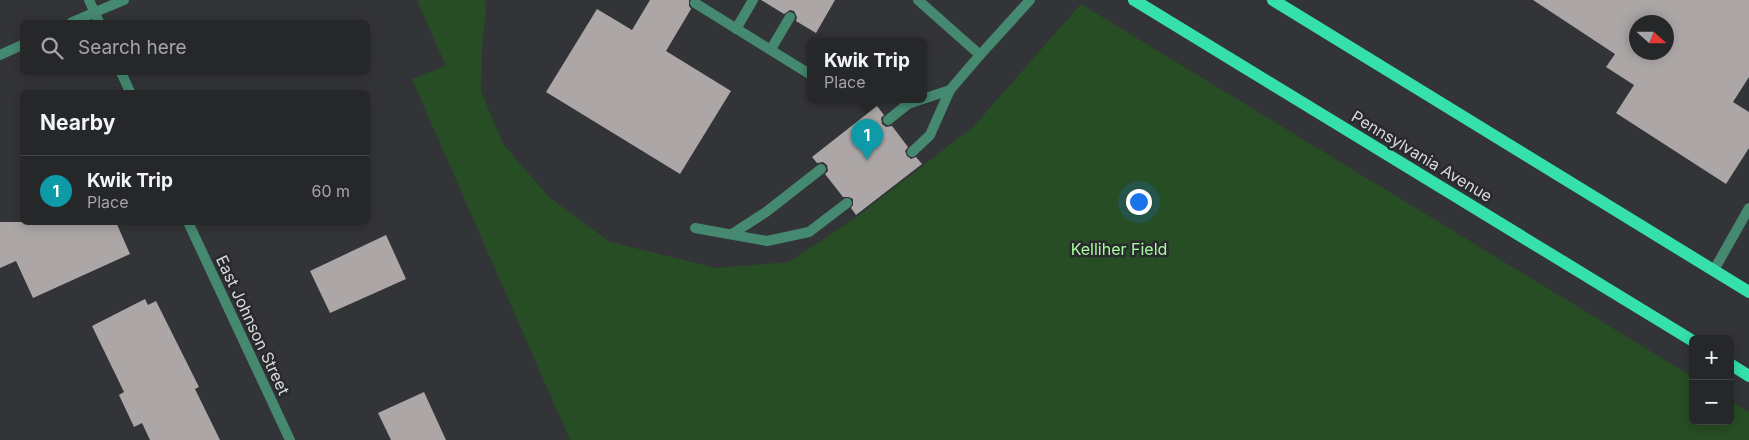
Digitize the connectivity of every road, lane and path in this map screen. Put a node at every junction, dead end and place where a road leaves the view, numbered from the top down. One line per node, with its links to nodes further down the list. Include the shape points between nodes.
1 (89, 0): 11 (street)
2 (124, 0): 11 (street)
3 (712, 0): 10 (street)
4 (753, 0): 15 (street)
5 (918, 0): 19 (street)
6 (1030, 0): 19 (street)
7 (1134, 0): 36 (main road, Pennsylvania Avenue)
8 (1273, 0): 34 (main road)
9 (695, 3): 10 (street)
10 (706, 9): 15 (street)
11 (94, 12): 13 (street); 14 (street)
12 (790, 17): 17 (street)
13 (76, 20)
14 (98, 20)
15 (736, 28): 17 (street)
16 (20, 46): 18 (street)
17 (771, 50): 20 (street)
18 (0, 55)
19 (980, 55): 23 (street)
20 (807, 72)
21 (122, 75): 22 (street)
22 (129, 90)
23 (950, 90): 24 (street); 27 (street, via 930,135)
24 (927, 98)
25 (911, 103): 26 (street)
26 (888, 120)
27 (912, 152)
28 (822, 169): 33 (street)
29 (847, 203): 33 (street, via 809,232 767,241)
30 (1749, 208): 34 (street)
31 (189, 225): 39 (street, East Johnson Street)
32 (694, 228): 33 (street)
33 (732, 234)
34 (1714, 270): 35 (main road)
35 (1749, 292)
36 (1689, 339)
37 (1734, 367): 38 (main road)
38 (1749, 376)
39 (290, 440)

